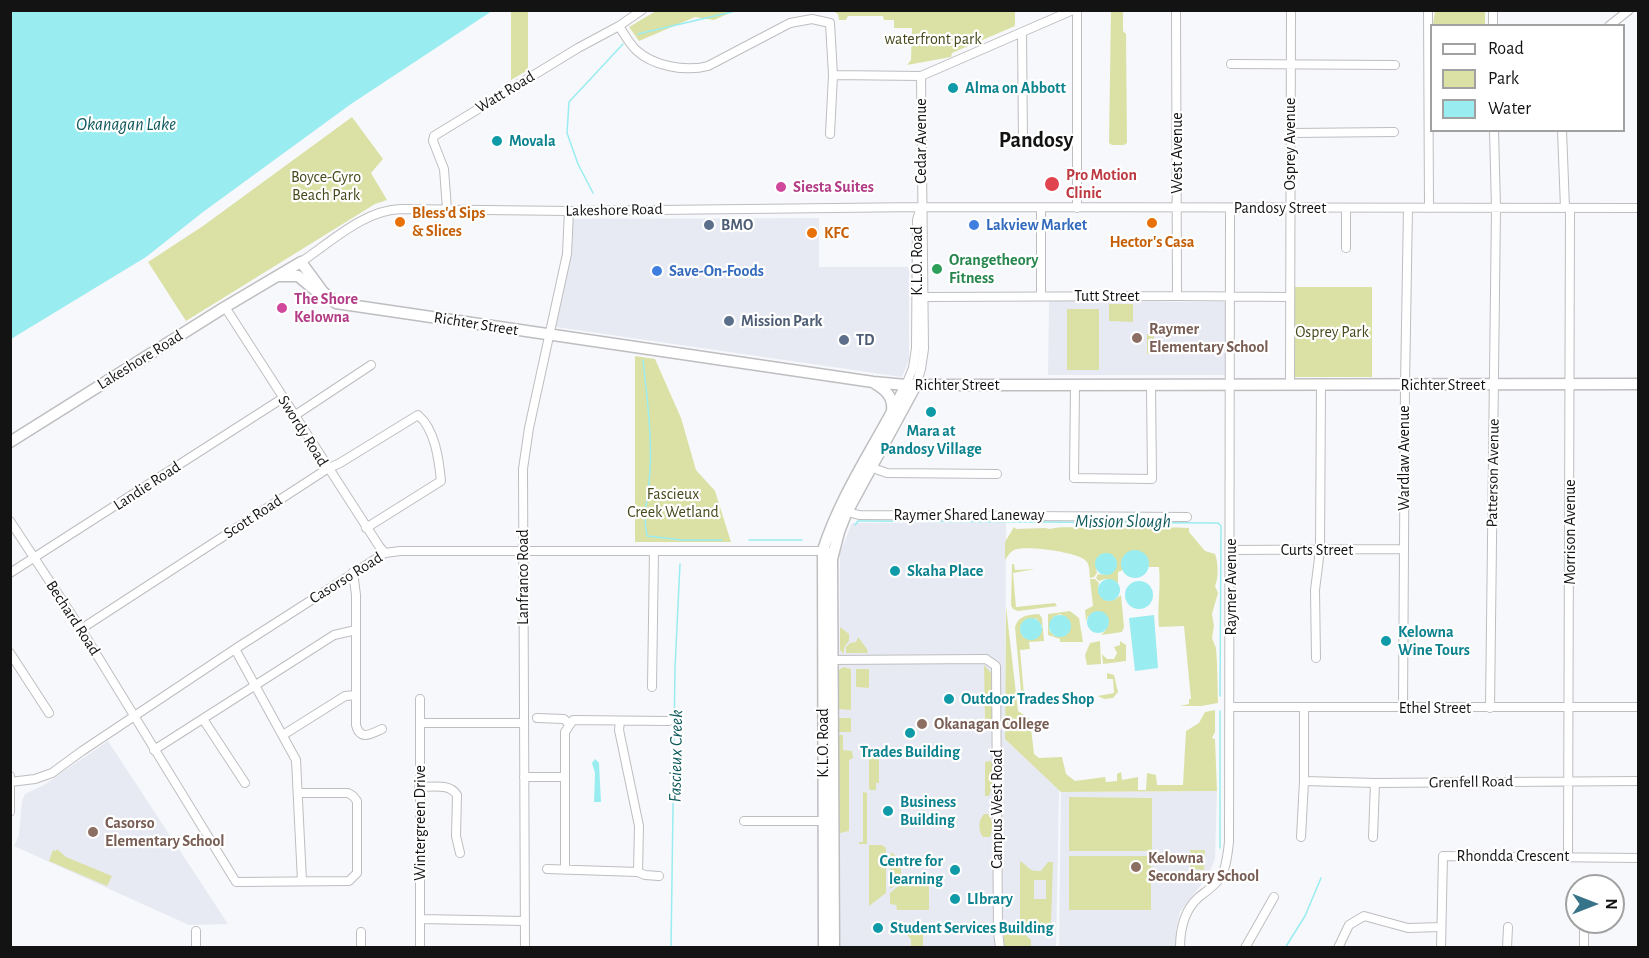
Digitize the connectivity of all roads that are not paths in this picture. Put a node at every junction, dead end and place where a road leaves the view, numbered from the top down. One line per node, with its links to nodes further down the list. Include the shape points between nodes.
1 (642, 10): 9 (street, Watt Road)
2 (1073, 10): 10 (street)
3 (1077, 10): 25 (street)
4 (1176, 10): 26 (street, West Avenue)
5 (1291, 10): 12 (street, Osprey Avenue)
6 (1428, 10): 14 (street)
7 (1629, 10): 8 (street)
8 (1612, 24)
9 (619, 26): 15 (street, via 634,48 646,57 670,66 699,68 790,23 830,23); 35 (street, Watt Road, via 434,136 444,169)
10 (1022, 32): 16 (street); 22 (street)
11 (1231, 64): 12 (street)
12 (1291, 65): 13 (street); 20 (street, Osprey Avenue)
13 (1395, 65)
14 (1430, 69): 31 (street)
15 (833, 75): 16 (street); 21 (street)
16 (921, 76): 23 (street, Cedar Avenue)
17 (1394, 132): 20 (street)
18 (1494, 132): 32 (street, Patterson Avenue)
19 (1562, 132): 33 (street, Morrison Avenue)
20 (1291, 133): 28 (street, Osprey Avenue)
21 (830, 134)
22 (1023, 144)
23 (921, 207): 24 (street, Pandosy Street); 36 (street, Lakeshore Road); 43 (street, K.L.O. Road); 52 (street, K.L.O. Road, via 917,220 916,348)
24 (1041, 208): 25 (street, Pandosy Street); 40 (street)
25 (1077, 208): 26 (street, Pandosy Street)
26 (1177, 208): 27 (street, Pandosy Street); 41 (street, West Avenue)
27 (1230, 208): 28 (street, Pandosy Street); 42 (street, Raymer Avenue)
28 (1290, 208): 29 (street, Pandosy Street); 44 (street, Osprey Avenue)
29 (1346, 208): 30 (street, Pandosy Street); 37 (street)
30 (1408, 208): 31 (street, Pandosy Street); 57 (street, Wardlaw Avenue)
31 (1429, 208): 32 (street, Pandosy Street)
32 (1496, 208): 33 (street, Pandosy Street); 58 (street, Patterson Avenue)
33 (1567, 208): 34 (street, Pandosy Street); 50 (street, Morrison Avenue)
34 (1638, 208)
35 (447, 209): 36 (street, Lakeshore Road); 38 (street, Lakeshore Road, via 390,209 364,220)
36 (569, 211): 47 (street, Lanfranco Road, via 567,254)
37 (1346, 248)
38 (302, 262): 39 (main road, Lakeshore Road); 45 (main road)
39 (277, 276): 45 (main road, via 298,276); 46 (main road, Lakeshore Road)
40 (1041, 296): 41 (street, Tutt Street); 43 (street, Tutt Street)
41 (1177, 296): 42 (street, Tutt Street)
42 (1230, 296): 44 (street, Tutt Street); 55 (street, Raymer Avenue)
43 (924, 297): 52 (street, K.L.O. Road, via 924,349 921,369)
44 (1290, 297): 56 (street, Osprey Avenue)
45 (336, 303): 47 (main road, Richter Street)
46 (225, 307): 60 (street, Swordy Road); 63 (main road, Lakeshore Road)
47 (549, 335): 49 (main road, Richter Street); 72 (street, Lanfranco Road, via 523,469)
48 (371, 365): 62 (street)
49 (873, 382): 52 (main road, Richter Street); 61 (main road, via 889,395 893,403)
50 (1570, 384): 51 (main road, Richter Street); 58 (main road, Richter Street); 93 (street, Morrison Avenue)
51 (1638, 384)
52 (911, 385): 53 (main road, Richter Street); 61 (main road, K.L.O. Road); 64 (main road, K.L.O. Road)
53 (1075, 385): 54 (main road, Richter Street); 54 (street, via 1074,478 1152,479)
54 (1151, 385): 55 (main road, Richter Street)
55 (1231, 385): 56 (main road, Richter Street); 73 (street, Raymer Avenue)
56 (1290, 385): 59 (main road, Richter Street)
57 (1405, 385): 58 (main road, Richter Street); 59 (main road, Richter Street); 71 (street, Wardlaw Avenue)
58 (1494, 385): 96 (street, Patterson Avenue)
59 (1322, 386): 74 (street)
60 (282, 398): 62 (street, Swordy Road); 78 (street, Landie Road)
61 (891, 415): 64 (main road, K.L.O. Road)
62 (294, 416): 65 (street, Swordy Road)
63 (10, 442)
64 (868, 466): 66 (street, via 887,473); 67 (main road, K.L.O. Road); 77 (main road, K.L.O. Road, via 841,504 830,528)
65 (327, 469): 70 (street, Swordy Road); 70 (street, Scott Road, via 418,415 426,421 441,481); 81 (street, Scott Road)
66 (997, 474)
67 (853, 513): 68 (street, Raymer Shared Laneway); 77 (main road, K.L.O. Road)
68 (1187, 517)
69 (10, 521): 78 (street, Bechard Road)
70 (366, 528): 76 (street, Swordy Road)
71 (1404, 549): 74 (street, Curts Street); 95 (street, Wardlaw Avenue)
72 (523, 550): 75 (street, Casorso Road); 76 (street, Casorso Road); 104 (street, Lanfranco Road)
73 (1231, 550): 74 (street, Curts Street); 91 (street, Raymer Avenue)
74 (1320, 550): 85 (street)
75 (654, 551): 77 (street, Casorso Road, via 805,551); 88 (street)
76 (385, 553): 79 (street, Casorso Road)
77 (826, 555): 86 (main road, K.L.O. Road)
78 (34, 558): 80 (street, Landie Road); 81 (street, Bechard Road)
79 (353, 572): 82 (street); 83 (street, Casorso Road)
80 (10, 573)
81 (81, 629): 98 (street, Bechard Road)
82 (356, 630): 87 (street, via 334,635); 89 (street)
83 (235, 649): 87 (street); 98 (street, Casorso Road)
84 (10, 653): 97 (street)
85 (1316, 658)
86 (828, 661): 122 (main road, K.L.O. Road); 146 (street, Campus West Road, via 986,659 996,666)
87 (255, 685): 99 (street); 107 (street)
88 (652, 687)
89 (356, 695): 106 (street, via 358,732 367,735); 107 (street, via 345,696)
90 (420, 699): 103 (street, Wintergreen Drive)
91 (1231, 707): 92 (street, Ethel Street); 147 (street, Raymer Avenue, via 1229,842 1224,871 1214,886 1187,910 1180,931)
92 (1304, 707): 95 (street, Ethel Street); 115 (street)
93 (1569, 707): 94 (street, Ethel Street); 96 (street, Ethel Street); 112 (street, Morrison Avenue)
94 (1638, 707)
95 (1403, 708): 96 (street, Ethel Street)
96 (1490, 708)
97 (49, 713)
98 (135, 716): 108 (street, Bechard Road); 114 (street, Casorso Road, via 52,773)
99 (203, 718): 108 (street); 116 (street)
100 (537, 718): 105 (street, via 564,719)
101 (620, 721): 102 (street); 105 (street, via 573,720); 130 (street, via 639,826)
102 (669, 721)
103 (420, 723): 104 (street); 118 (street, Wintergreen Drive)
104 (524, 723): 110 (street, Lanfranco Road)
105 (569, 724): 111 (street, via 565,732)
106 (382, 729)
107 (283, 735): 119 (street, via 296,760)
108 (154, 750): 132 (street, Bechard Road, via 236,882)
109 (10, 776): 114 (street)
110 (524, 777): 111 (street); 135 (street, Lanfranco Road)
111 (564, 777): 129 (street)
112 (1569, 781): 113 (street, Grenfell Road); 117 (street, Grenfell Road); 126 (street, Morrison Avenue)
113 (1638, 781)
114 (11, 782): 120 (street)
115 (1304, 782): 117 (street, Grenfell Road); 123 (street)
116 (245, 783)
117 (1375, 783): 124 (street)
118 (420, 787): 125 (street, via 454,790); 134 (street, Wintergreen Drive)
119 (298, 793): 132 (street); 132 (street, via 348,793 357,801 357,873 349,881)
120 (10, 812)
121 (744, 821): 122 (street)
122 (829, 821): 144 (main road, K.L.O. Road); 145 (main road, K.L.O. Road)
123 (1301, 837)
124 (1373, 837)
125 (460, 853)
126 (1568, 856): 127 (street, Rhondda Crescent); 136 (street, Rhondda Crescent, via 1443,856)
127 (1638, 858)
128 (547, 869): 129 (street)
129 (565, 870): 130 (street)
130 (638, 872): 131 (street)
131 (659, 876)
132 (302, 880)
133 (1274, 897): 148 (street)
134 (420, 919): 135 (street); 142 (street, Wintergreen Drive)
135 (525, 921): 143 (street, Lanfranco Road)
136 (1442, 927): 149 (street, via 1408,928 1364,916 1349,925); 150 (street, Rhondda Crescent)
137 (1508, 927): 151 (street)
138 (196, 930): 140 (street)
139 (361, 932): 141 (street)
140 (196, 948)
141 (361, 948)
142 (420, 948)
143 (525, 948)
144 (824, 948)
145 (834, 948)
146 (1000, 948)
147 (1180, 948)
148 (1245, 948)
149 (1338, 948)
150 (1441, 948)
151 (1508, 948)

